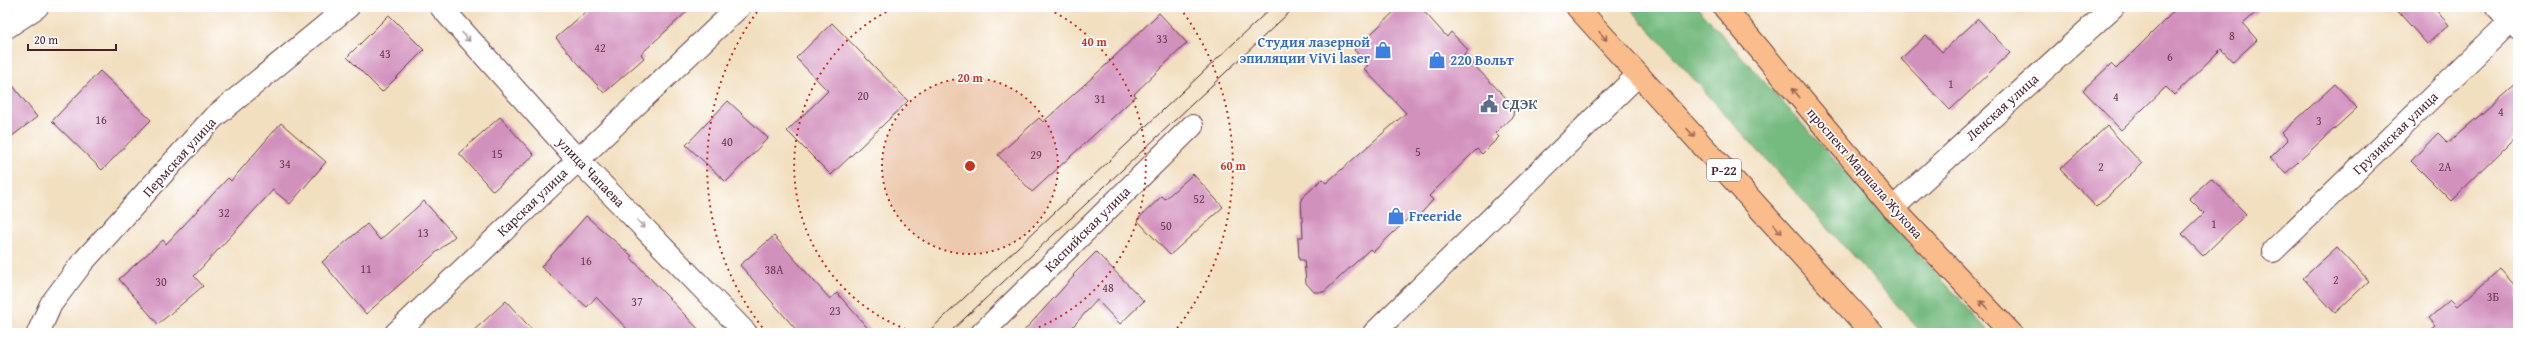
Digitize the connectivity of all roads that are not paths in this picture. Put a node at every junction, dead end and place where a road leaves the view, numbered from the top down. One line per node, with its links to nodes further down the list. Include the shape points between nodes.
1 (37, 7): 9 (street)
2 (348, 7): 15 (street, Пермская улица, via 213,118 82,263 51,304)
3 (441, 7): 12 (street, улица Чапаева, one-way to 12)
4 (739, 7): 12 (street, Карская улица)
5 (1577, 7): 10 (highway, Р-22, one-way to 10)
6 (1724, 7): 13 (highway, проспект Маршала Жукова, one-way to 6)
7 (2113, 7): 13 (street, Ленская улица)
8 (2511, 18): 14 (street, Грузинская улица)
9 (7, 27)
10 (1638, 75): 19 (street); 20 (highway, Р-22, one-way to 20)
11 (1192, 126): 18 (street, Каспийская улица)
12 (577, 159): 16 (street, Карская улица); 17 (street, улица Чапаева, one-way to 17)
13 (1893, 208): 21 (highway, проспект Маршала Жукова, one-way to 13)
14 (2273, 251)
15 (38, 333)
16 (396, 333)
17 (746, 333)
18 (982, 333)
19 (1374, 333)
20 (1872, 333)
21 (2011, 333)

